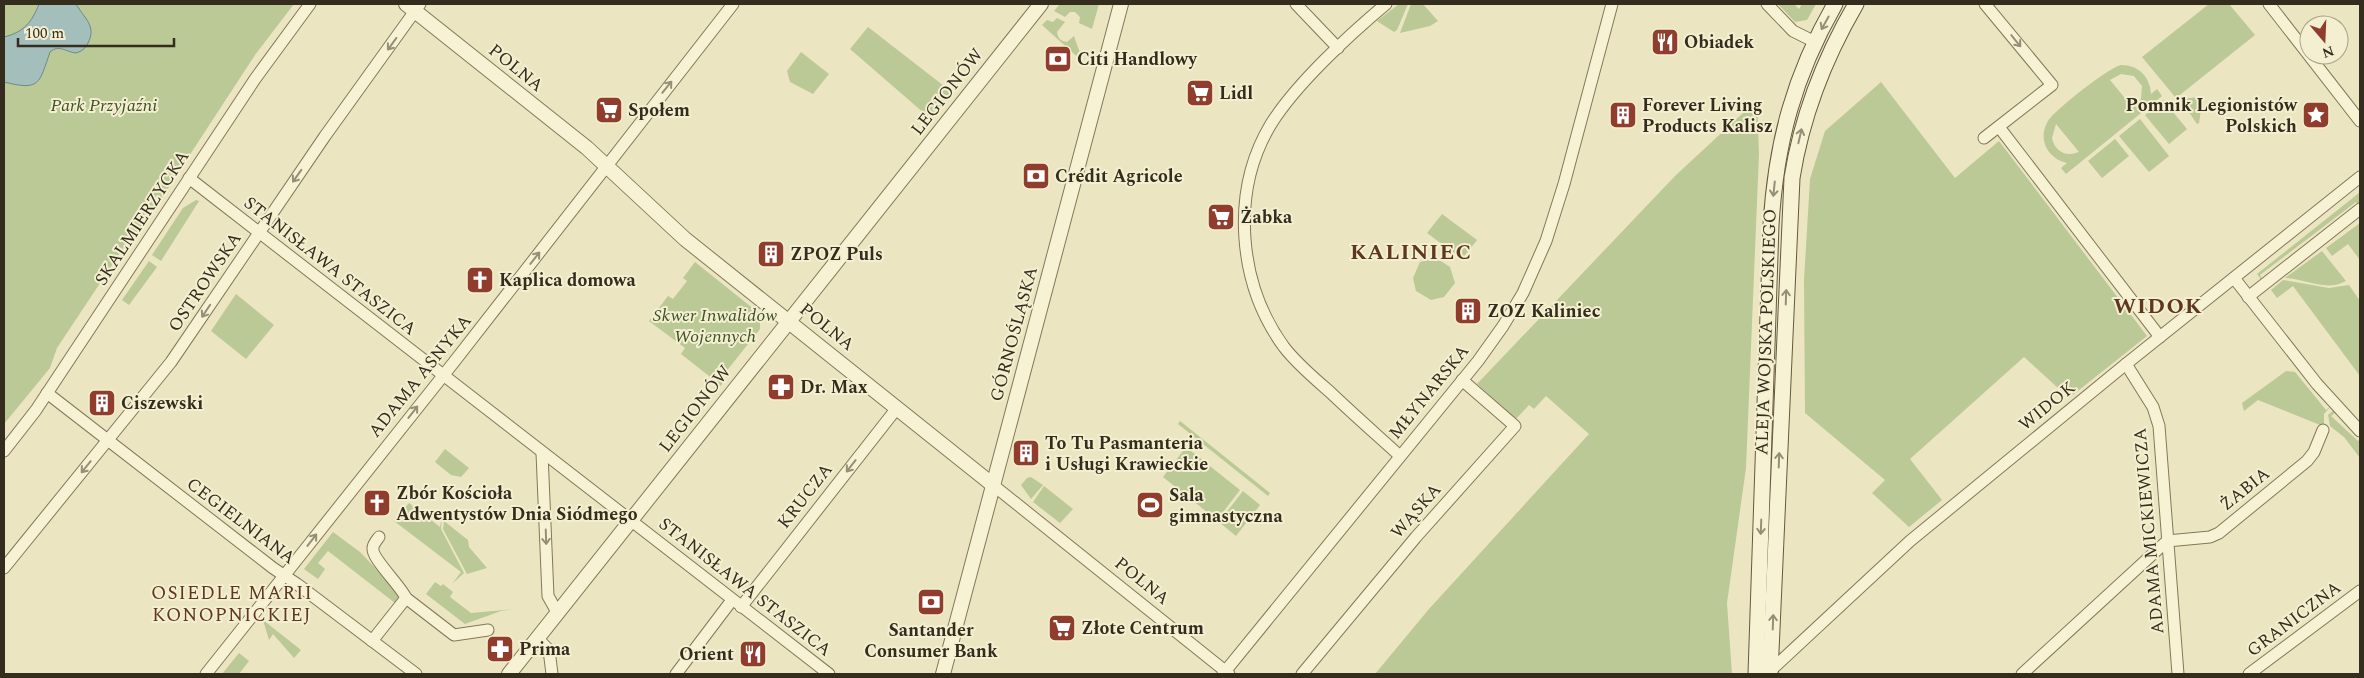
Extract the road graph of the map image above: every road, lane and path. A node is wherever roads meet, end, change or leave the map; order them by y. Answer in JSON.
{"nodes":[{"id":1,"x":310,"y":4,"type":"edge"},
{"id":2,"x":733,"y":4,"type":"edge"},
{"id":3,"x":1041,"y":4,"type":"edge"},
{"id":4,"x":1120,"y":4,"type":"edge"},
{"id":5,"x":1296,"y":4,"type":"edge"},
{"id":6,"x":1386,"y":4,"type":"edge"},
{"id":7,"x":1612,"y":4,"type":"edge"},
{"id":8,"x":1767,"y":4,"type":"edge"},
{"id":9,"x":1835,"y":4,"type":"edge"},
{"id":10,"x":1856,"y":4,"type":"edge"},
{"id":11,"x":1985,"y":4,"type":"edge"},
{"id":12,"x":2269,"y":4,"type":"edge"},
{"id":13,"x":413,"y":6,"type":"edge"},
{"id":14,"x":1814,"y":42,"type":"junction"},
{"id":15,"x":1338,"y":48,"type":"junction"},
{"id":16,"x":2360,"y":121,"type":"edge"},
{"id":17,"x":1999,"y":127,"type":"junction"},
{"id":18,"x":1984,"y":138,"type":"dead end"},
{"id":19,"x":606,"y":165,"type":"junction"},
{"id":20,"x":190,"y":178,"type":"junction"},
{"id":21,"x":2358,"y":183,"type":"edge"},
{"id":22,"x":2360,"y":210,"type":"edge"},
{"id":23,"x":259,"y":232,"type":"junction"},
{"id":24,"x":2234,"y":278,"type":"junction"},
{"id":25,"x":2248,"y":297,"type":"junction"},
{"id":26,"x":789,"y":321,"type":"junction"},
{"id":27,"x":2160,"y":337,"type":"junction"},
{"id":28,"x":2126,"y":364,"type":"junction"},
{"id":29,"x":442,"y":375,"type":"junction"},
{"id":30,"x":1462,"y":380,"type":"junction"},
{"id":31,"x":47,"y":393,"type":"junction"},
{"id":32,"x":897,"y":408,"type":"junction"},
{"id":33,"x":2322,"y":430,"type":"dead end"},
{"id":34,"x":2360,"y":431,"type":"edge"},
{"id":35,"x":107,"y":442,"type":"junction"},
{"id":36,"x":4,"y":451,"type":"edge"},
{"id":37,"x":542,"y":453,"type":"junction"},
{"id":38,"x":1400,"y":456,"type":"junction"},
{"id":39,"x":994,"y":485,"type":"junction"},
{"id":40,"x":630,"y":521,"type":"junction"},
{"id":41,"x":379,"y":537,"type":"dead end"},
{"id":42,"x":2167,"y":540,"type":"junction"},
{"id":43,"x":4,"y":568,"type":"edge"},
{"id":44,"x":284,"y":575,"type":"junction"},
{"id":45,"x":2360,"y":591,"type":"edge"},
{"id":46,"x":406,"y":598,"type":"junction"},
{"id":47,"x":737,"y":603,"type":"junction"},
{"id":48,"x":557,"y":612,"type":"junction"},
{"id":49,"x":488,"y":630,"type":"dead end"},
{"id":50,"x":537,"y":638,"type":"junction"},
{"id":51,"x":372,"y":641,"type":"junction"},
{"id":52,"x":1226,"y":673,"type":"edge"},
{"id":53,"x":1766,"y":673,"type":"edge"},
{"id":54,"x":206,"y":674,"type":"edge"},
{"id":55,"x":416,"y":674,"type":"edge"},
{"id":56,"x":509,"y":674,"type":"edge"},
{"id":57,"x":552,"y":674,"type":"edge"},
{"id":58,"x":676,"y":674,"type":"edge"},
{"id":59,"x":829,"y":674,"type":"edge"},
{"id":60,"x":943,"y":674,"type":"edge"},
{"id":61,"x":1302,"y":674,"type":"edge"},
{"id":62,"x":2022,"y":674,"type":"edge"},
{"id":63,"x":2178,"y":674,"type":"edge"},
{"id":64,"x":2249,"y":674,"type":"edge"}],
"edges":[{"from":1,"to":20,"type":"street","name":"SKALMIERZYCKA"},
{"from":19,"to":2,"type":"street","name":"ADAMA ASNYKA","one_way":true},
{"from":3,"to":26,"type":"street","name":"LEGIONÓW"},
{"from":4,"to":39,"type":"street","name":"GÓRNOŚLĄSKA"},
{"from":5,"to":15,"type":"street"},
{"from":6,"to":15,"type":"street"},
{"from":7,"to":30,"type":"street","name":"MŁYNARSKA"},
{"from":8,"to":14,"type":"street"},
{"from":9,"to":14,"type":"main road","name":"ALEJA WOJSKA POLSKIEGO","one_way":true},
{"from":53,"to":10,"type":"main road","name":"ALEJA WOJSKA POLSKIEGO","one_way":true},
{"from":11,"to":17,"type":"street","one_way":true},
{"from":12,"to":16,"type":"street"},
{"from":13,"to":19,"type":"street","name":"POLNA"},
{"from":13,"to":23,"type":"street","name":"OSTROWSKA","one_way":true},
{"from":14,"to":53,"type":"main road","name":"ALEJA WOJSKA POLSKIEGO","one_way":true},
{"from":15,"to":38,"type":"street"},
{"from":17,"to":18,"type":"street"},
{"from":17,"to":27,"type":"street"},
{"from":19,"to":26,"type":"street","name":"POLNA"},
{"from":29,"to":19,"type":"street","name":"ADAMA ASNYKA","one_way":true},
{"from":20,"to":23,"type":"street","name":"STANISŁAWA STASZICA"},
{"from":20,"to":31,"type":"street","name":"SKALMIERZYCKA"},
{"from":21,"to":24,"type":"street","name":"WIDOK"},
{"from":22,"to":25,"type":"street"},
{"from":23,"to":29,"type":"street","name":"STANISŁAWA STASZICA"},
{"from":23,"to":35,"type":"street","name":"OSTROWSKA","one_way":true},
{"from":24,"to":25,"type":"street"},
{"from":24,"to":27,"type":"street","name":"WIDOK"},
{"from":25,"to":34,"type":"street"},
{"from":26,"to":32,"type":"street","name":"POLNA"},
{"from":26,"to":40,"type":"street","name":"LEGIONÓW"},
{"from":27,"to":28,"type":"street","name":"WIDOK"},
{"from":28,"to":42,"type":"street","name":"ADAMA MICKIEWICZA"},
{"from":28,"to":53,"type":"street","name":"WIDOK"},
{"from":29,"to":37,"type":"street","name":"STANISŁAWA STASZICA"},
{"from":44,"to":29,"type":"street","name":"ADAMA ASNYKA","one_way":true},
{"from":30,"to":38,"type":"street","name":"MŁYNARSKA"},
{"from":30,"to":61,"type":"street","name":"WĄSKA"},
{"from":31,"to":35,"type":"street","name":"CEGIELNIANA"},
{"from":31,"to":36,"type":"street","name":"SKALMIERZYCKA"},
{"from":32,"to":39,"type":"street","name":"POLNA"},
{"from":32,"to":47,"type":"street","name":"KRUCZA","one_way":true},
{"from":33,"to":42,"type":"street","name":"ŻABIA"},
{"from":35,"to":43,"type":"street","name":"OSTROWSKA","one_way":true},
{"from":35,"to":44,"type":"street","name":"CEGIELNIANA"},
{"from":37,"to":40,"type":"street","name":"STANISŁAWA STASZICA"},
{"from":37,"to":48,"type":"street","one_way":true},
{"from":38,"to":52,"type":"street","name":"MŁYNARSKA"},
{"from":39,"to":52,"type":"street","name":"POLNA"},
{"from":39,"to":60,"type":"street","name":"GÓRNOŚLĄSKA"},
{"from":40,"to":47,"type":"street","name":"STANISŁAWA STASZICA"},
{"from":40,"to":48,"type":"street","name":"LEGIONÓW"},
{"from":41,"to":46,"type":"street"},
{"from":42,"to":62,"type":"street"},
{"from":42,"to":63,"type":"street","name":"ADAMA MICKIEWICZA"},
{"from":44,"to":51,"type":"street","name":"CEGIELNIANA"},
{"from":44,"to":54,"type":"street","name":"ADAMA ASNYKA"},
{"from":45,"to":64,"type":"street","name":"GRANICZNA"},
{"from":46,"to":49,"type":"street"},
{"from":46,"to":51,"type":"street"},
{"from":47,"to":58,"type":"street","name":"KRUCZA"},
{"from":47,"to":59,"type":"street","name":"STANISŁAWA STASZICA"},
{"from":48,"to":50,"type":"street","name":"LEGIONÓW"},
{"from":50,"to":56,"type":"street","name":"LEGIONÓW"},
{"from":50,"to":57,"type":"street"},
{"from":51,"to":55,"type":"street","name":"CEGIELNIANA"}]}
